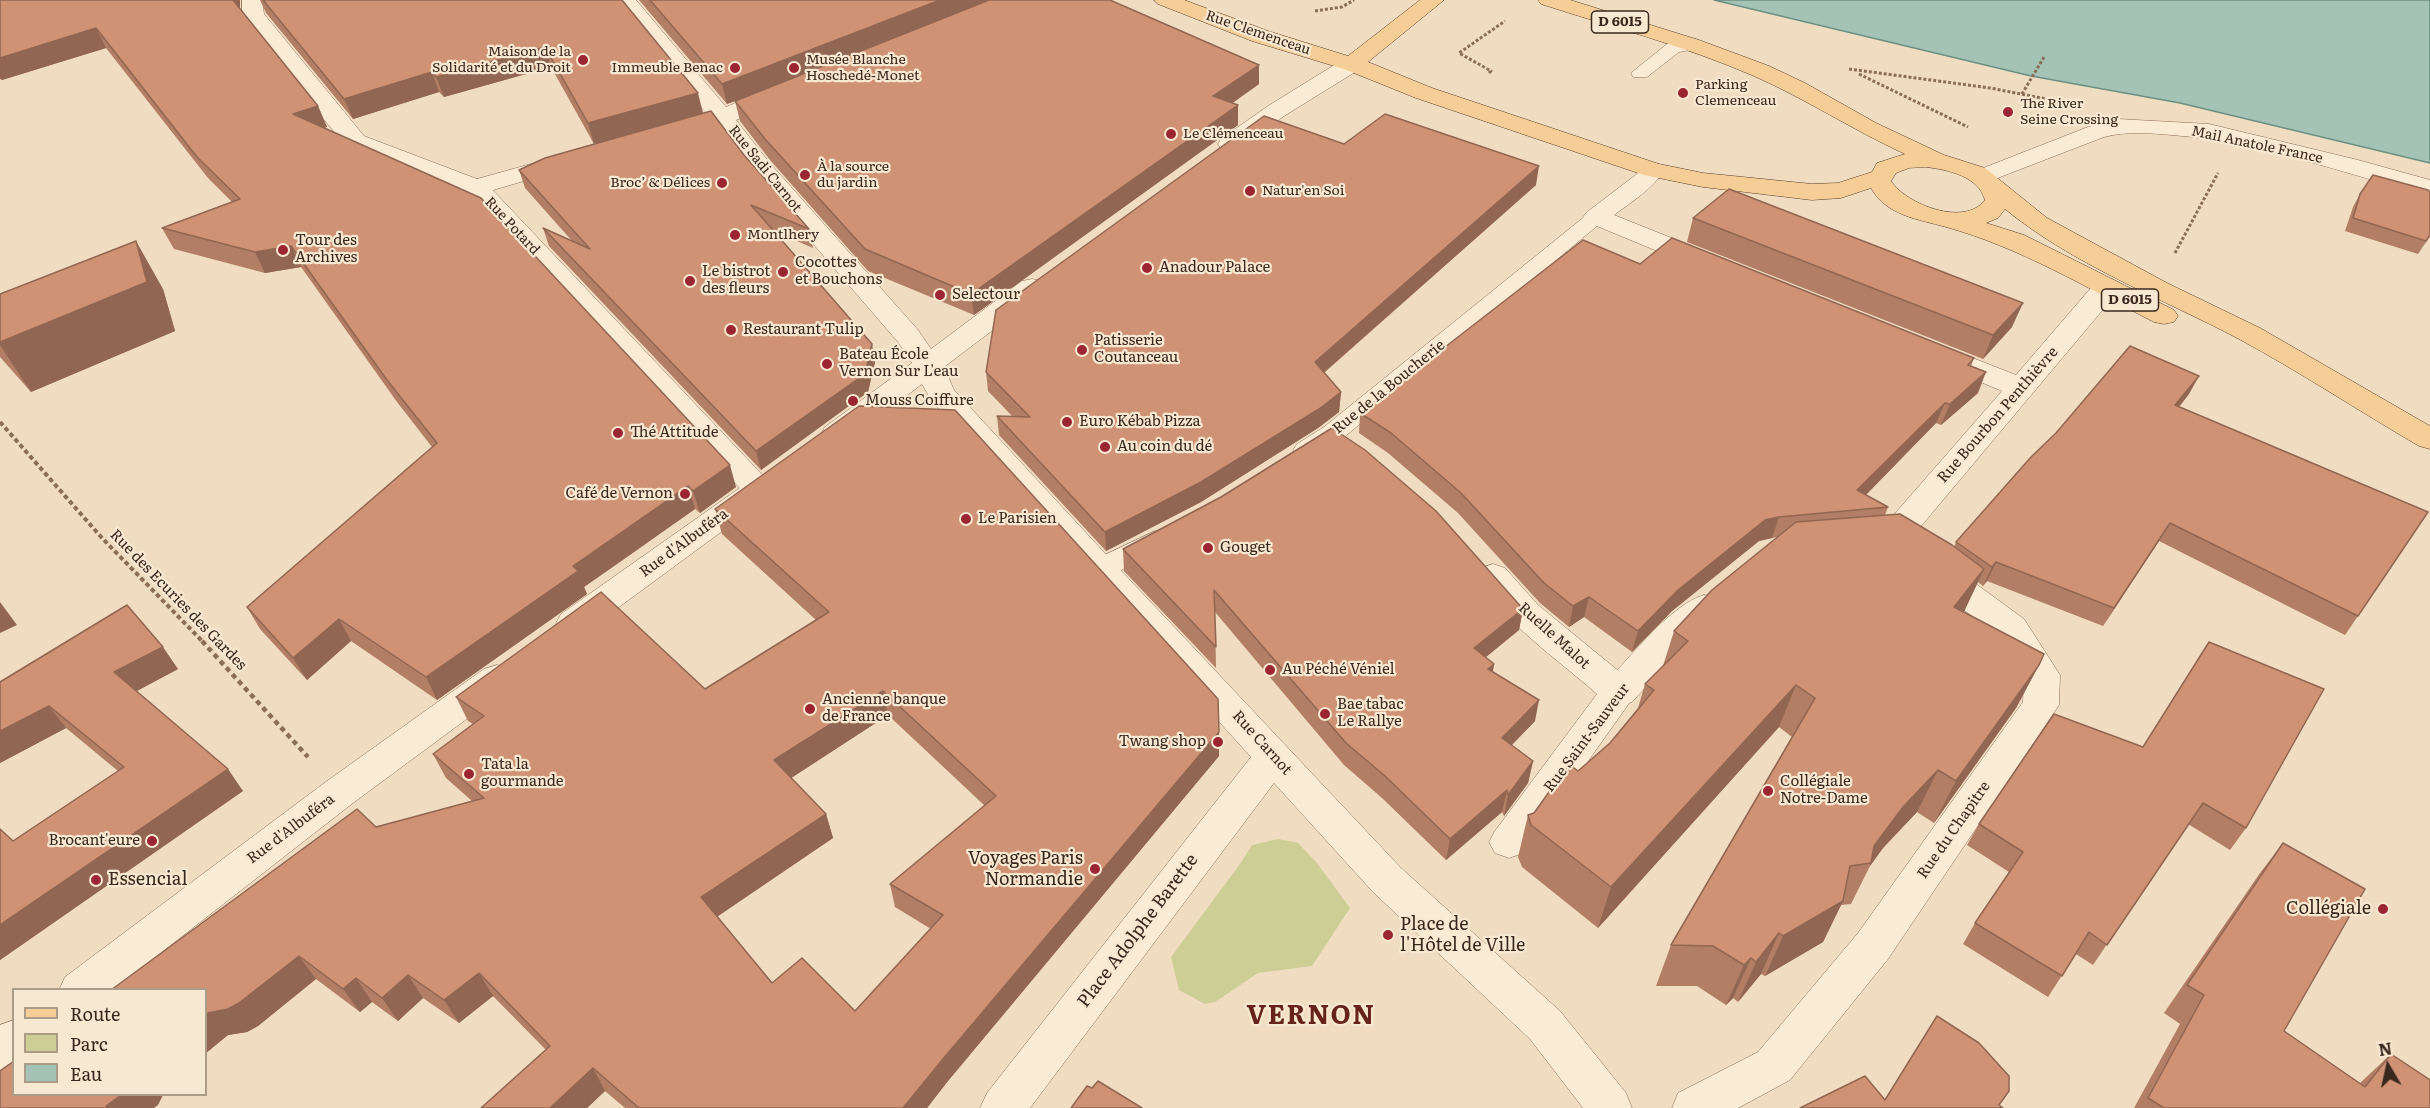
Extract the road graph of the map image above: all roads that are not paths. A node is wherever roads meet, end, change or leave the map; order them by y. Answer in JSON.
{"nodes":[{"id":1,"x":252,"y":0,"type":"edge"},
{"id":2,"x":626,"y":0,"type":"edge"},
{"id":3,"x":1165,"y":0,"type":"edge"},
{"id":4,"x":1433,"y":0,"type":"edge"},
{"id":5,"x":1548,"y":0,"type":"edge"},
{"id":6,"x":1691,"y":45,"type":"junction"},
{"id":7,"x":1352,"y":64,"type":"junction"},
{"id":8,"x":1640,"y":73,"type":"dead end"},
{"id":9,"x":798,"y":87,"type":"edge"},
{"id":10,"x":722,"y":117,"type":"junction"},
{"id":11,"x":1868,"y":128,"type":"junction"},
{"id":12,"x":649,"y":138,"type":"edge"},
{"id":13,"x":580,"y":158,"type":"edge"},
{"id":14,"x":1209,"y":159,"type":"edge"},
{"id":15,"x":1941,"y":161,"type":"junction"},
{"id":16,"x":1653,"y":170,"type":"junction"},
{"id":17,"x":1883,"y":173,"type":"junction"},
{"id":18,"x":1988,"y":182,"type":"junction"},
{"id":19,"x":476,"y":187,"type":"junction"},
{"id":20,"x":2430,"y":188,"type":"edge"},
{"id":21,"x":1820,"y":192,"type":"junction"},
{"id":22,"x":1913,"y":211,"type":"junction"},
{"id":23,"x":1596,"y":217,"type":"junction"},
{"id":24,"x":1941,"y":218,"type":"junction"},
{"id":25,"x":1727,"y":269,"type":"edge"},
{"id":26,"x":1047,"y":276,"type":"edge"},
{"id":27,"x":2106,"y":288,"type":"junction"},
{"id":28,"x":1923,"y":348,"type":"edge"},
{"id":29,"x":928,"y":365,"type":"junction"},
{"id":30,"x":2321,"y":377,"type":"junction"},
{"id":31,"x":2021,"y":388,"type":"junction"},
{"id":32,"x":2430,"y":439,"type":"edge"},
{"id":33,"x":1282,"y":465,"type":"edge"},
{"id":34,"x":758,"y":489,"type":"junction"},
{"id":35,"x":1173,"y":530,"type":"edge"},
{"id":36,"x":1872,"y":543,"type":"joint"},
{"id":37,"x":1475,"y":556,"type":"edge"},
{"id":38,"x":1100,"y":569,"type":"junction"},
{"id":39,"x":1728,"y":587,"type":"edge"},
{"id":40,"x":549,"y":641,"type":"edge"},
{"id":41,"x":520,"y":661,"type":"edge"},
{"id":42,"x":1619,"y":692,"type":"junction"},
{"id":43,"x":1274,"y":755,"type":"junction"},
{"id":44,"x":1509,"y":843,"type":"dead end"},
{"id":45,"x":83,"y":988,"type":"edge"},
{"id":46,"x":12,"y":1042,"type":"edge"},
{"id":47,"x":0,"y":1051,"type":"edge"},
{"id":48,"x":1003,"y":1108,"type":"edge"},
{"id":49,"x":1611,"y":1108,"type":"edge"},
{"id":50,"x":1694,"y":1108,"type":"edge"}],
"edges":[{"from":1,"to":19,"type":"street","name":"Rue Potard"},
{"from":2,"to":10,"type":"street","name":"Rue Sadi Carnot"},
{"from":3,"to":7,"type":"main road","name":"Rue Clemenceau"},
{"from":4,"to":7,"type":"main road"},
{"from":5,"to":6,"type":"main road","number":"D 6015"},
{"from":6,"to":8,"type":"lane"},
{"from":6,"to":11,"type":"main road","number":"D 6015"},
{"from":7,"to":14,"type":"street"},
{"from":7,"to":16,"type":"main road","name":"Rue Clemenceau"},
{"from":9,"to":10,"type":"street"},
{"from":10,"to":12,"type":"street"},
{"from":10,"to":29,"type":"street","name":"Rue Sadi Carnot"},
{"from":11,"to":15,"type":"main road","number":"D 6015"},
{"from":11,"to":17,"type":"main road"},
{"from":13,"to":19,"type":"street"},
{"from":15,"to":17,"type":"main road"},
{"from":15,"to":18,"type":"main road"},
{"from":16,"to":21,"type":"main road","name":"Rue Clemenceau"},
{"from":16,"to":23,"type":"street","name":"Rue de la Boucherie"},
{"from":17,"to":21,"type":"main road"},
{"from":17,"to":22,"type":"main road"},
{"from":18,"to":20,"type":"street","name":"Mail Anatole France"},
{"from":18,"to":24,"type":"main road"},
{"from":18,"to":30,"type":"main road","number":"D 6015"},
{"from":19,"to":34,"type":"street","name":"Rue Potard"},
{"from":21,"to":22,"type":"main road"},
{"from":22,"to":24,"type":"main road"},
{"from":23,"to":25,"type":"street"},
{"from":23,"to":33,"type":"lane","name":"Rue de la Boucherie"},
{"from":24,"to":27,"type":"main road","number":"D 6015"},
{"from":26,"to":29,"type":"street","name":"Rue d'Albuféra"},
{"from":27,"to":30,"type":"main road","number":"D 6015"},
{"from":27,"to":31,"type":"street","name":"Rue Bourbon Penthièvre"},
{"from":28,"to":31,"type":"street"},
{"from":29,"to":34,"type":"street","name":"Rue d'Albuféra"},
{"from":29,"to":38,"type":"street","name":"Rue Carnot"},
{"from":30,"to":32,"type":"main road","number":"D 6015"},
{"from":31,"to":36,"type":"street","name":"Rue Bourbon Penthièvre"},
{"from":34,"to":40,"type":"street","name":"Rue d'Albuféra"},
{"from":35,"to":38,"type":"lane"},
{"from":36,"to":50,"type":"street","name":"Rue du Chapitre"},
{"from":37,"to":42,"type":"street","name":"Ruelle Malot"},
{"from":38,"to":43,"type":"street","name":"Rue Carnot"},
{"from":39,"to":42,"type":"street","name":"Rue Saint-Sauveur"},
{"from":41,"to":45,"type":"street","name":"Rue d'Albuféra"},
{"from":42,"to":44,"type":"street","name":"Rue Saint-Sauveur"},
{"from":43,"to":48,"type":"street","name":"Place Adolphe Barette"},
{"from":43,"to":49,"type":"street","name":"Rue Carnot"},
{"from":46,"to":47,"type":"street"}]}
